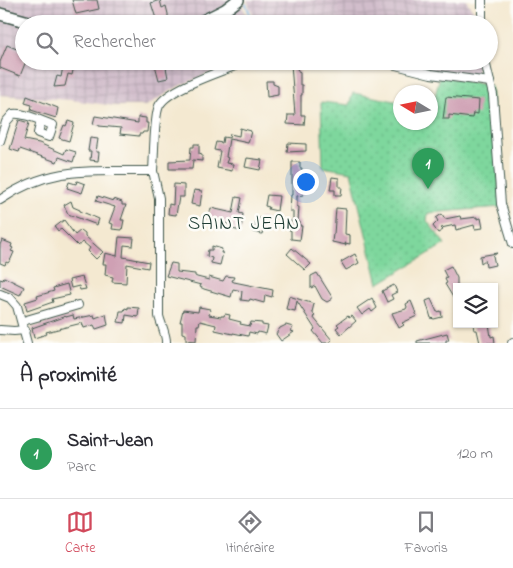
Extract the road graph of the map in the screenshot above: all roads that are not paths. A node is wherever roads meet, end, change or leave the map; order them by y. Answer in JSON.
{"nodes":[{"id":1,"x":238,"y":0,"type":"edge"},
{"id":2,"x":482,"y":0,"type":"edge"},
{"id":3,"x":0,"y":14,"type":"edge"},
{"id":4,"x":215,"y":15,"type":"edge"},
{"id":5,"x":482,"y":15,"type":"edge"},
{"id":6,"x":15,"y":18,"type":"edge"},
{"id":7,"x":226,"y":70,"type":"edge"},
{"id":8,"x":415,"y":70,"type":"edge"},
{"id":9,"x":487,"y":70,"type":"edge"},
{"id":10,"x":490,"y":82,"type":"junction"},
{"id":11,"x":3,"y":121,"type":"edge"},
{"id":12,"x":41,"y":121,"type":"dead end"},
{"id":13,"x":0,"y":141,"type":"edge"},
{"id":14,"x":153,"y":171,"type":"junction"},
{"id":15,"x":0,"y":200,"type":"edge"},
{"id":16,"x":513,"y":244,"type":"edge"},
{"id":17,"x":0,"y":294,"type":"edge"},
{"id":18,"x":78,"y":305,"type":"dead end"},
{"id":19,"x":24,"y":326,"type":"junction"},
{"id":20,"x":0,"y":330,"type":"edge"},
{"id":21,"x":168,"y":342,"type":"edge"},
{"id":22,"x":27,"y":343,"type":"edge"}],
"edges":[{"from":1,"to":4,"type":"street"},
{"from":2,"to":5,"type":"street"},
{"from":3,"to":6,"type":"street"},
{"from":7,"to":14,"type":"street"},
{"from":8,"to":10,"type":"street"},
{"from":9,"to":10,"type":"street"},
{"from":10,"to":16,"type":"street"},
{"from":11,"to":12,"type":"street"},
{"from":11,"to":13,"type":"street"},
{"from":14,"to":15,"type":"street"},
{"from":14,"to":21,"type":"street"},
{"from":17,"to":19,"type":"street"},
{"from":18,"to":19,"type":"street"},
{"from":19,"to":20,"type":"street"},
{"from":19,"to":22,"type":"street"}]}
